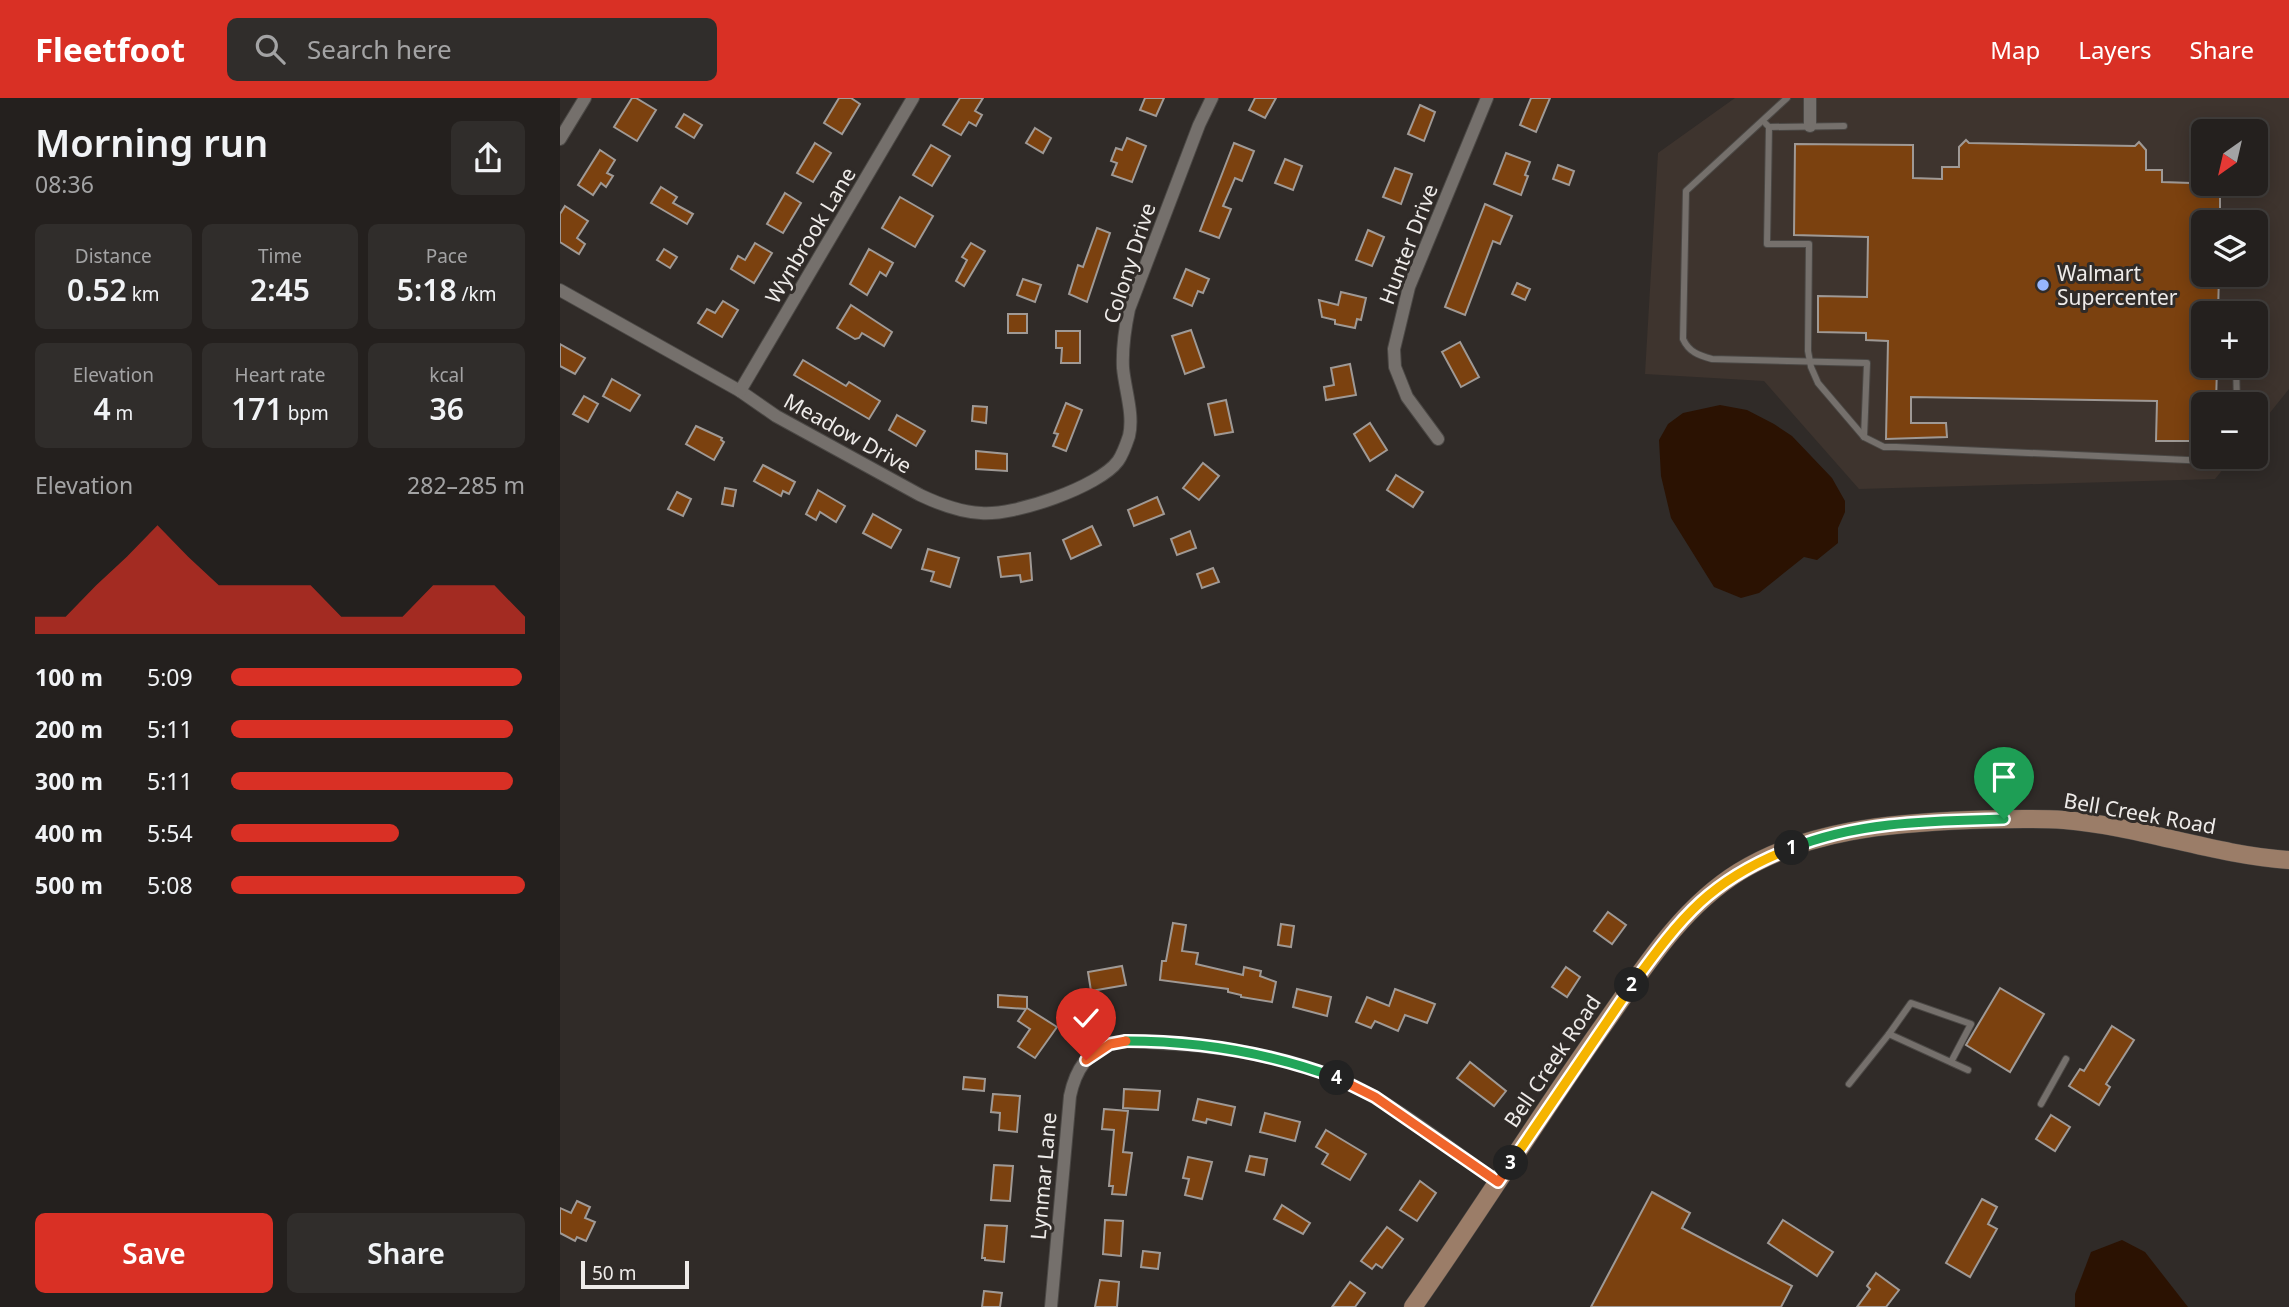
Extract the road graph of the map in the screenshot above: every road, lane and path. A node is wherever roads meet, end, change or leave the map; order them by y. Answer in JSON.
{"nodes":[{"id":1,"x":585,"y":98,"type":"edge"},
{"id":2,"x":913,"y":98,"type":"edge"},
{"id":3,"x":1212,"y":98,"type":"edge"},
{"id":4,"x":1487,"y":98,"type":"edge"},
{"id":5,"x":1787,"y":98,"type":"edge"},
{"id":6,"x":1810,"y":98,"type":"edge"},
{"id":7,"x":1763,"y":121,"type":"junction"},
{"id":8,"x":1810,"y":126,"type":"junction"},
{"id":9,"x":1844,"y":126,"type":"dead end"},
{"id":10,"x":1769,"y":127,"type":"junction"},
{"id":11,"x":560,"y":139,"type":"edge"},
{"id":12,"x":560,"y":290,"type":"edge"},
{"id":13,"x":1810,"y":363,"type":"junction"},
{"id":14,"x":740,"y":391,"type":"junction"},
{"id":15,"x":1864,"y":437,"type":"junction"},
{"id":16,"x":1438,"y":439,"type":"dead end"},
{"id":17,"x":1125,"y":448,"type":"joint"},
{"id":18,"x":2191,"y":460,"type":"edge"},
{"id":19,"x":2289,"y":860,"type":"edge"},
{"id":20,"x":1889,"y":1034,"type":"junction"},
{"id":21,"x":2066,"y":1059,"type":"dead end"},
{"id":22,"x":1951,"y":1062,"type":"junction"},
{"id":23,"x":1968,"y":1070,"type":"dead end"},
{"id":24,"x":1849,"y":1084,"type":"dead end"},
{"id":25,"x":2041,"y":1104,"type":"dead end"},
{"id":26,"x":1498,"y":1182,"type":"junction"},
{"id":27,"x":1051,"y":1307,"type":"edge"},
{"id":28,"x":1413,"y":1307,"type":"edge"}],
"edges":[{"from":1,"to":11,"type":"street"},
{"from":2,"to":14,"type":"street","name":"Wynbrook Lane"},
{"from":3,"to":17,"type":"street","name":"Colony Drive"},
{"from":4,"to":16,"type":"street","name":"Hunter Drive"},
{"from":5,"to":7,"type":"lane"},
{"from":6,"to":8,"type":"street"},
{"from":7,"to":10,"type":"lane"},
{"from":7,"to":13,"type":"lane"},
{"from":8,"to":9,"type":"lane"},
{"from":8,"to":10,"type":"lane"},
{"from":10,"to":13,"type":"lane"},
{"from":12,"to":14,"type":"street","name":"Meadow Drive"},
{"from":13,"to":15,"type":"lane"},
{"from":13,"to":15,"type":"lane"},
{"from":14,"to":17,"type":"street","name":"Meadow Drive"},
{"from":15,"to":18,"type":"lane"},
{"from":19,"to":26,"type":"street","name":"Bell Creek Road"},
{"from":20,"to":22,"type":"lane"},
{"from":20,"to":22,"type":"lane"},
{"from":20,"to":24,"type":"lane"},
{"from":21,"to":25,"type":"lane"},
{"from":22,"to":23,"type":"lane"},
{"from":26,"to":27,"type":"street","name":"Lynmar Lane"},
{"from":26,"to":28,"type":"street","name":"Bell Creek Road"}]}
